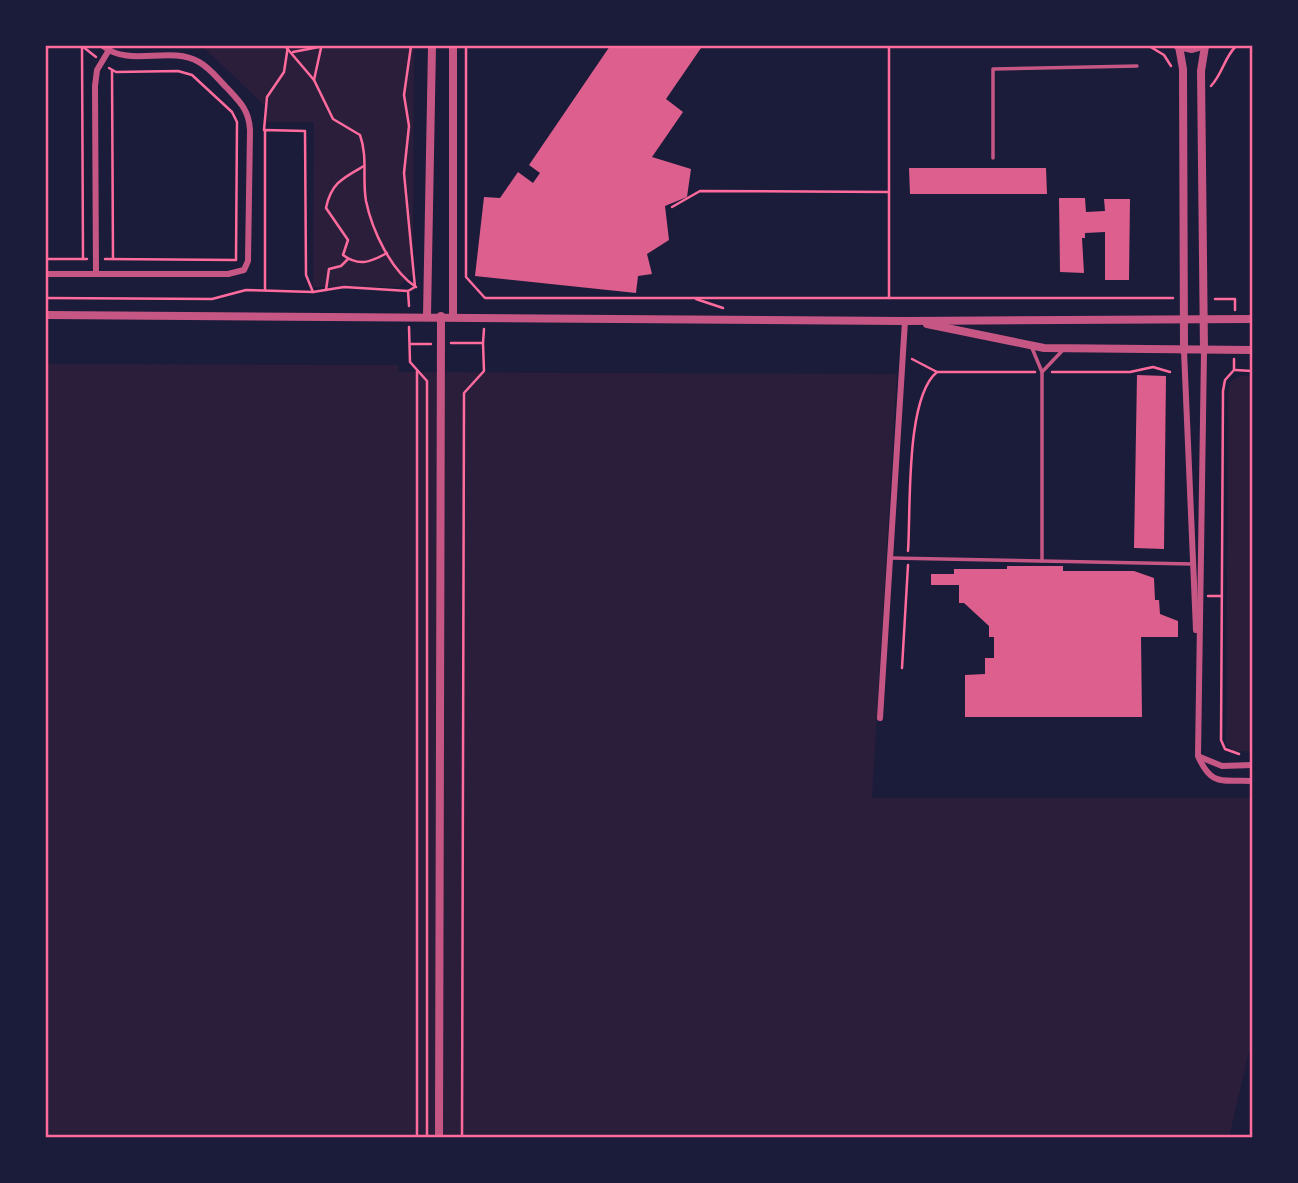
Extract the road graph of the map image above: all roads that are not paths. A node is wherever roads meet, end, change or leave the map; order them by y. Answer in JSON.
{"nodes":[{"id":1,"x":432,"y":46,"type":"edge"},
{"id":2,"x":453,"y":46,"type":"edge"},
{"id":3,"x":1178,"y":46,"type":"edge"},
{"id":4,"x":1204,"y":46,"type":"edge"},
{"id":5,"x":106,"y":48,"type":"edge"},
{"id":6,"x":1138,"y":66,"type":"dead end"},
{"id":7,"x":993,"y":158,"type":"dead end"},
{"id":8,"x":46,"y":274,"type":"edge"},
{"id":9,"x":96,"y":274,"type":"junction"},
{"id":10,"x":46,"y":315,"type":"edge"},
{"id":11,"x":427,"y":316,"type":"junction"},
{"id":12,"x":441,"y":316,"type":"junction"},
{"id":13,"x":453,"y":316,"type":"junction"},
{"id":14,"x":1184,"y":318,"type":"junction"},
{"id":15,"x":1204,"y":319,"type":"junction"},
{"id":16,"x":1252,"y":319,"type":"edge"},
{"id":17,"x":910,"y":321,"type":"junction"},
{"id":18,"x":1031,"y":346,"type":"junction"},
{"id":19,"x":1063,"y":349,"type":"junction"},
{"id":20,"x":1252,"y":350,"type":"edge"},
{"id":21,"x":1184,"y":351,"type":"junction"},
{"id":22,"x":1204,"y":351,"type":"junction"},
{"id":23,"x":1042,"y":372,"type":"junction"},
{"id":24,"x":890,"y":558,"type":"junction"},
{"id":25,"x":1042,"y":561,"type":"junction"},
{"id":26,"x":1197,"y":564,"type":"junction"},
{"id":27,"x":880,"y":718,"type":"dead end"},
{"id":28,"x":1198,"y":756,"type":"junction"},
{"id":29,"x":1252,"y":765,"type":"edge"},
{"id":30,"x":1252,"y":781,"type":"edge"},
{"id":31,"x":439,"y":1138,"type":"edge"}],
"edges":[{"from":1,"to":11,"type":"street"},
{"from":2,"to":13,"type":"street"},
{"from":3,"to":4,"type":"street"},
{"from":3,"to":14,"type":"street"},
{"from":4,"to":15,"type":"street"},
{"from":5,"to":9,"type":"street"},
{"from":5,"to":9,"type":"street"},
{"from":6,"to":7,"type":"lane"},
{"from":8,"to":9,"type":"street"},
{"from":10,"to":11,"type":"street"},
{"from":11,"to":12,"type":"street"},
{"from":12,"to":13,"type":"street"},
{"from":12,"to":31,"type":"street"},
{"from":13,"to":17,"type":"street"},
{"from":14,"to":15,"type":"street"},
{"from":14,"to":17,"type":"street"},
{"from":14,"to":21,"type":"street"},
{"from":15,"to":16,"type":"street"},
{"from":15,"to":22,"type":"street"},
{"from":17,"to":18,"type":"street"},
{"from":17,"to":24,"type":"street"},
{"from":18,"to":19,"type":"street"},
{"from":18,"to":23,"type":"lane"},
{"from":19,"to":21,"type":"street"},
{"from":19,"to":23,"type":"lane"},
{"from":20,"to":22,"type":"street"},
{"from":21,"to":22,"type":"street"},
{"from":21,"to":26,"type":"street"},
{"from":22,"to":26,"type":"street"},
{"from":23,"to":25,"type":"lane"},
{"from":24,"to":25,"type":"lane"},
{"from":24,"to":27,"type":"street"},
{"from":25,"to":26,"type":"lane"},
{"from":26,"to":28,"type":"street"},
{"from":28,"to":29,"type":"street"},
{"from":28,"to":30,"type":"street"}]}
